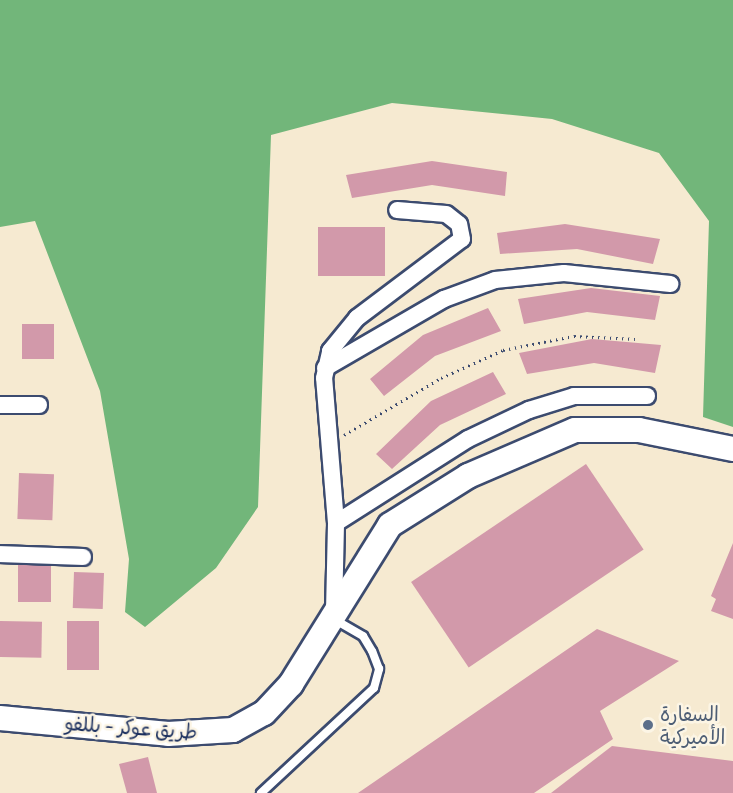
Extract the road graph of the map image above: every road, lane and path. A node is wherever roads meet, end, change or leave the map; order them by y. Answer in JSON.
{"nodes":[{"id":1,"x":397,"y":210,"type":"dead end"},
{"id":2,"x":670,"y":284,"type":"dead end"},
{"id":3,"x":635,"y":339,"type":"dead end"},
{"id":4,"x":325,"y":368,"type":"junction"},
{"id":5,"x":648,"y":396,"type":"dead end"},
{"id":6,"x":0,"y":405,"type":"edge"},
{"id":7,"x":39,"y":405,"type":"dead end"},
{"id":8,"x":330,"y":443,"type":"junction"},
{"id":9,"x":733,"y":450,"type":"edge"},
{"id":10,"x":336,"y":523,"type":"junction"},
{"id":11,"x":0,"y":554,"type":"edge"},
{"id":12,"x":83,"y":557,"type":"dead end"},
{"id":13,"x":334,"y":619,"type":"junction"},
{"id":14,"x":0,"y":718,"type":"edge"},
{"id":15,"x":261,"y":793,"type":"edge"}],
"edges":[{"from":1,"to":4,"type":"street"},
{"from":2,"to":4,"type":"street"},
{"from":3,"to":8,"type":"path"},
{"from":4,"to":8,"type":"street"},
{"from":5,"to":10,"type":"street"},
{"from":6,"to":7,"type":"street"},
{"from":8,"to":10,"type":"street"},
{"from":9,"to":13,"type":"street","name":"طريق عوكر - بللفو"},
{"from":10,"to":13,"type":"street"},
{"from":11,"to":12,"type":"street"},
{"from":13,"to":14,"type":"street","name":"طريق عوكر - بللفو"},
{"from":13,"to":15,"type":"lane"}]}
